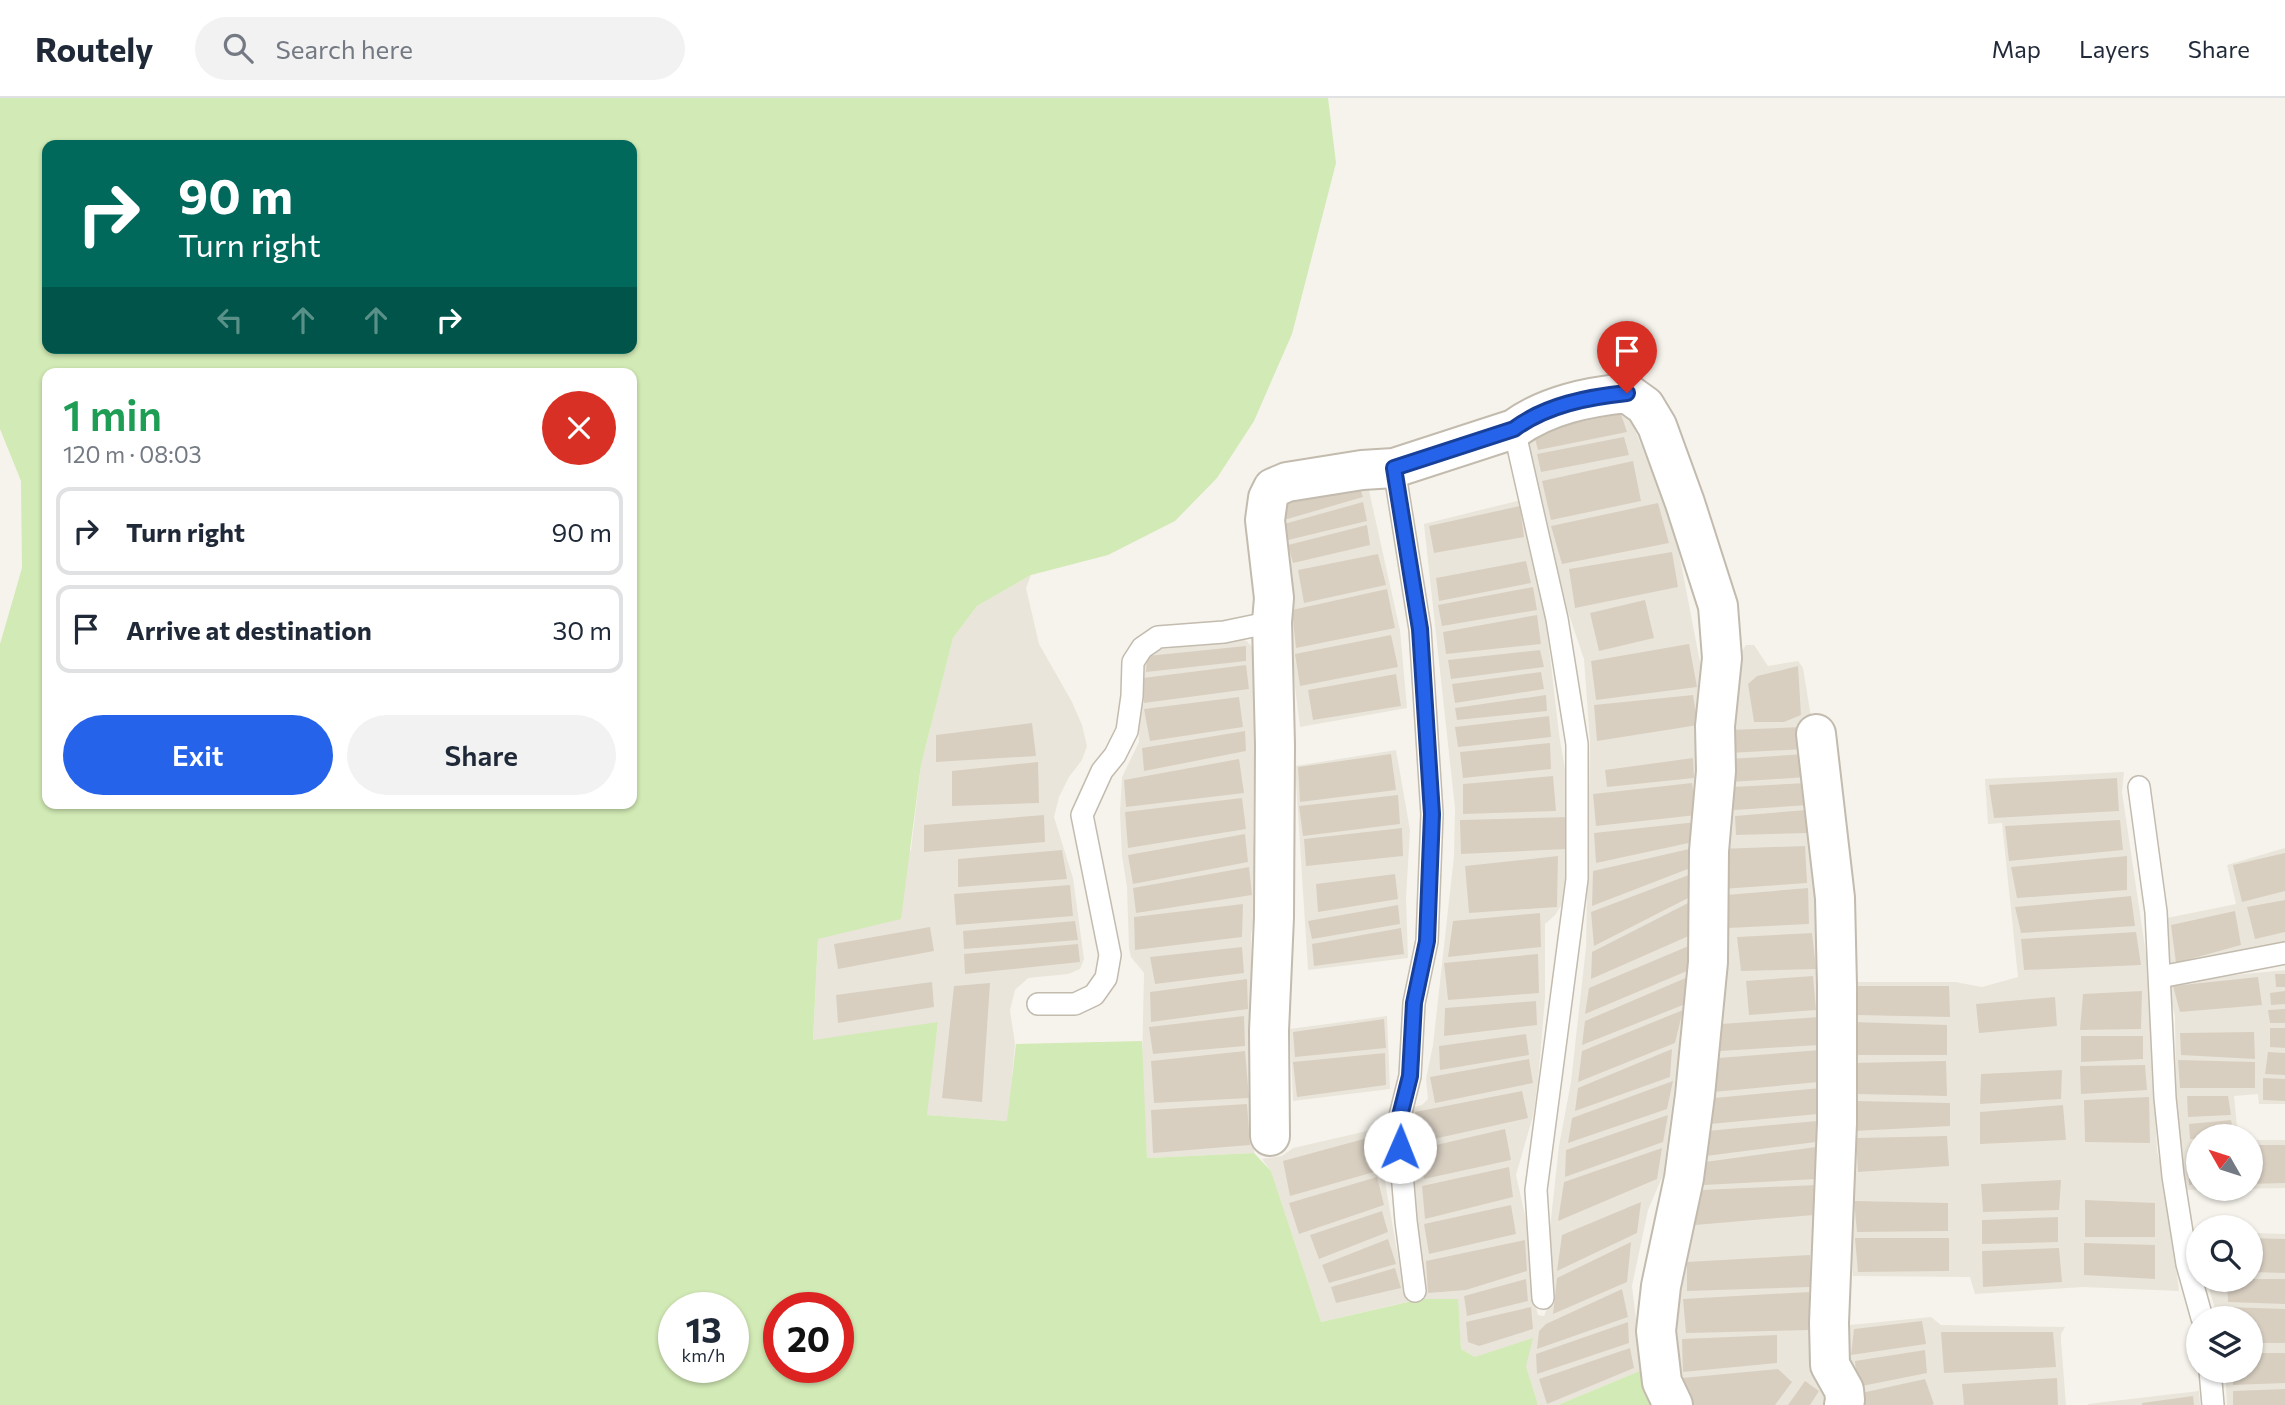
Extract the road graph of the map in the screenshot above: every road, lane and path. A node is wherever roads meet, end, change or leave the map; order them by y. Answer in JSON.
{"nodes":[{"id":1,"x":1514,"y":429,"type":"junction"},
{"id":2,"x":1394,"y":468,"type":"junction"},
{"id":3,"x":1272,"y":622,"type":"junction"},
{"id":4,"x":1816,"y":734,"type":"dead end"},
{"id":5,"x":2139,"y":787,"type":"dead end"},
{"id":6,"x":2285,"y":953,"type":"edge"},
{"id":7,"x":2160,"y":977,"type":"junction"},
{"id":8,"x":1038,"y":1004,"type":"dead end"},
{"id":9,"x":1270,"y":1136,"type":"dead end"},
{"id":10,"x":1415,"y":1291,"type":"dead end"},
{"id":11,"x":1544,"y":1298,"type":"dead end"},
{"id":12,"x":2199,"y":1306,"type":"edge"},
{"id":13,"x":2211,"y":1383,"type":"edge"},
{"id":14,"x":1673,"y":1405,"type":"edge"},
{"id":15,"x":1844,"y":1405,"type":"edge"},
{"id":16,"x":2213,"y":1405,"type":"edge"}],
"edges":[{"from":1,"to":2,"type":"street"},
{"from":1,"to":11,"type":"lane"},
{"from":1,"to":14,"type":"street"},
{"from":2,"to":3,"type":"street"},
{"from":2,"to":10,"type":"lane"},
{"from":3,"to":8,"type":"lane"},
{"from":3,"to":9,"type":"street"},
{"from":4,"to":15,"type":"street"},
{"from":5,"to":7,"type":"lane"},
{"from":6,"to":7,"type":"lane"},
{"from":7,"to":12,"type":"lane"},
{"from":13,"to":16,"type":"lane"}]}
